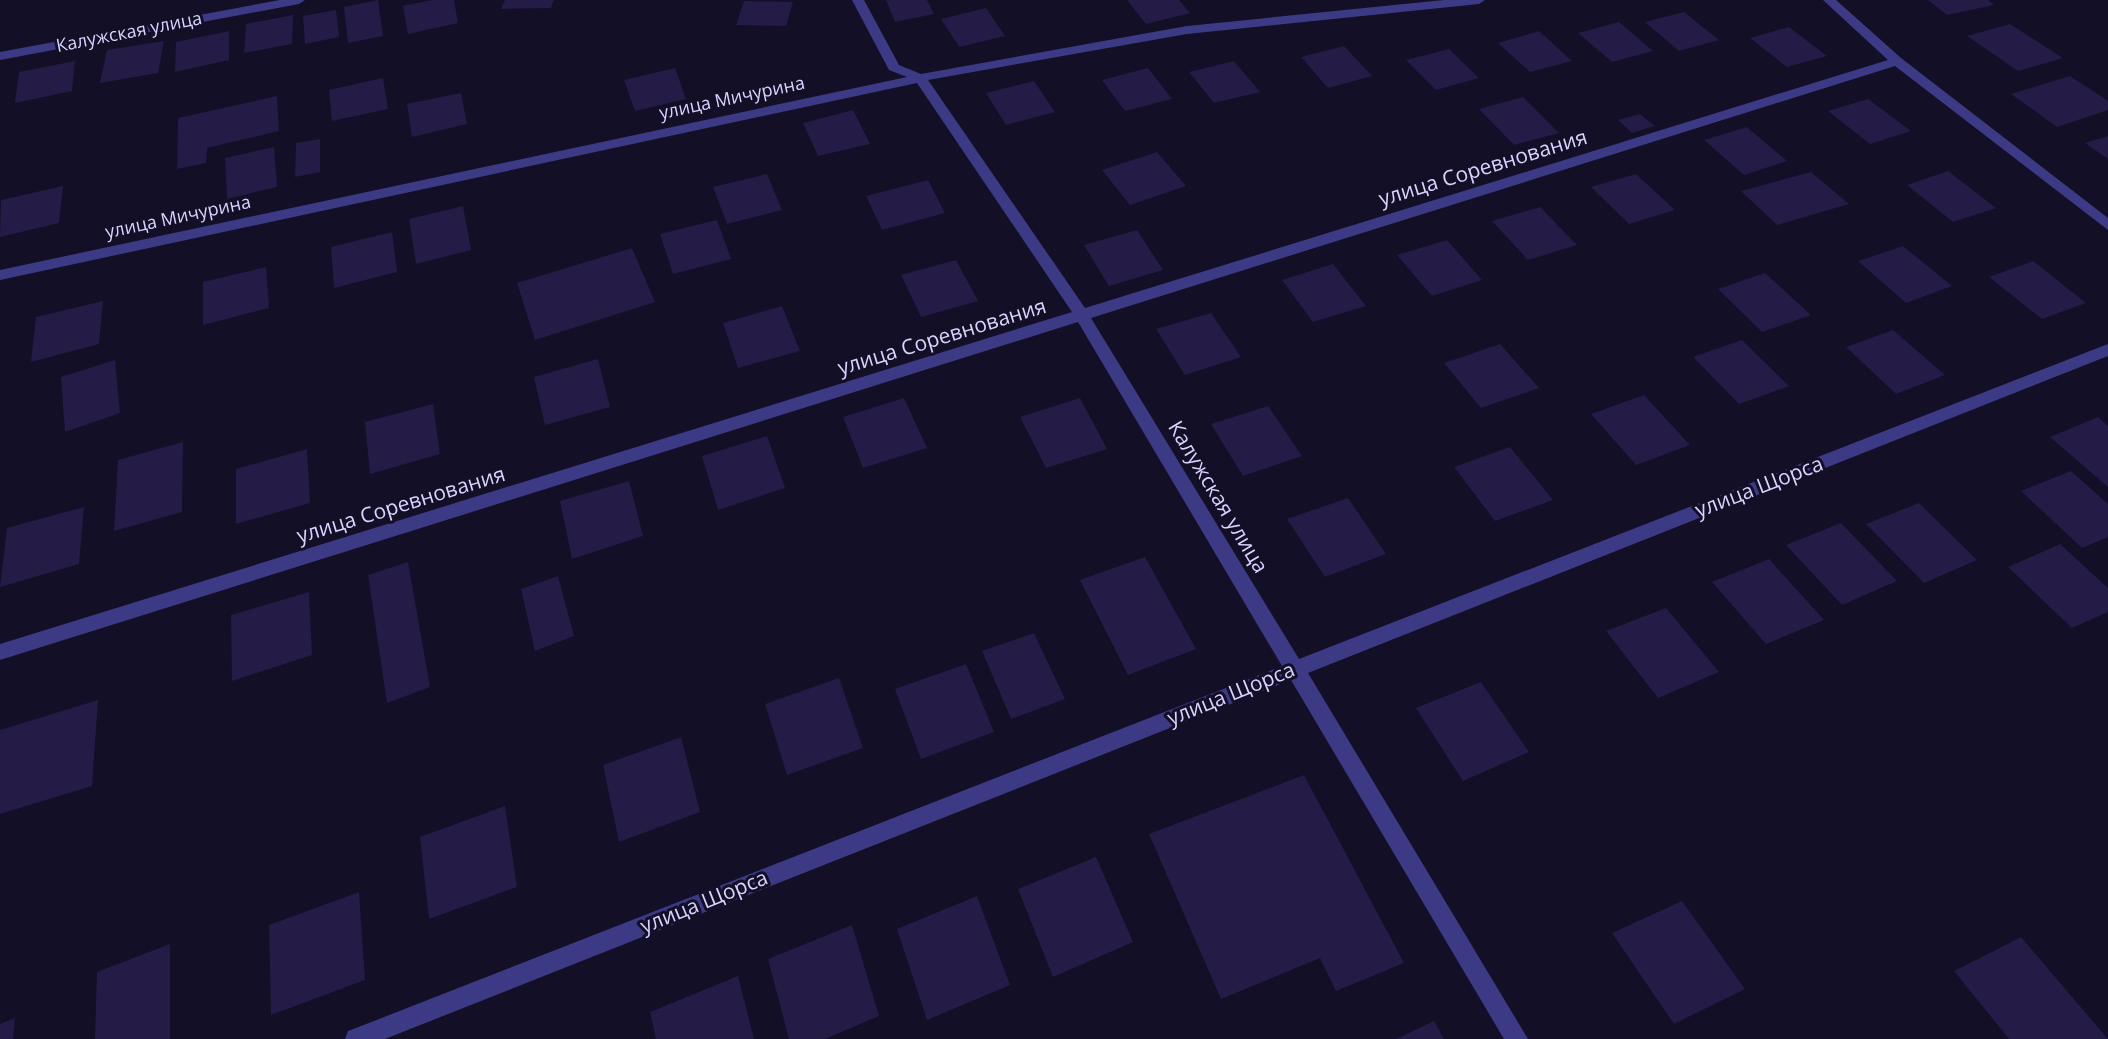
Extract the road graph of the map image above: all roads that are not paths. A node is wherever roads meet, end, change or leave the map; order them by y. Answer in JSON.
{"nodes":[{"id":1,"x":299,"y":0,"type":"edge"},
{"id":2,"x":858,"y":0,"type":"edge"},
{"id":3,"x":1479,"y":0,"type":"edge"},
{"id":4,"x":1829,"y":0,"type":"edge"},
{"id":5,"x":0,"y":56,"type":"edge"},
{"id":6,"x":1897,"y":61,"type":"junction"},
{"id":7,"x":920,"y":78,"type":"junction"},
{"id":8,"x":2108,"y":225,"type":"edge"},
{"id":9,"x":0,"y":275,"type":"edge"},
{"id":10,"x":1083,"y":317,"type":"junction"},
{"id":11,"x":2108,"y":350,"type":"edge"},
{"id":12,"x":0,"y":652,"type":"edge"},
{"id":13,"x":1295,"y":669,"type":"junction"},
{"id":14,"x":356,"y":1039,"type":"edge"},
{"id":15,"x":1517,"y":1039,"type":"edge"}],
"edges":[{"from":1,"to":5,"type":"street","name":"Калужская улица"},
{"from":2,"to":7,"type":"street","name":"Калужская улица"},
{"from":3,"to":7,"type":"street","name":"улица Мичурина"},
{"from":4,"to":6,"type":"street"},
{"from":6,"to":8,"type":"street"},
{"from":6,"to":10,"type":"street","name":"улица Соревнования"},
{"from":7,"to":9,"type":"street","name":"улица Мичурина"},
{"from":7,"to":10,"type":"street","name":"Калужская улица"},
{"from":10,"to":12,"type":"street","name":"улица Соревнования"},
{"from":10,"to":13,"type":"street","name":"Калужская улица"},
{"from":11,"to":13,"type":"street","name":"улица Щорса"},
{"from":13,"to":14,"type":"street","name":"улица Щорса"},
{"from":13,"to":15,"type":"street","name":"Калужская улица"}]}
